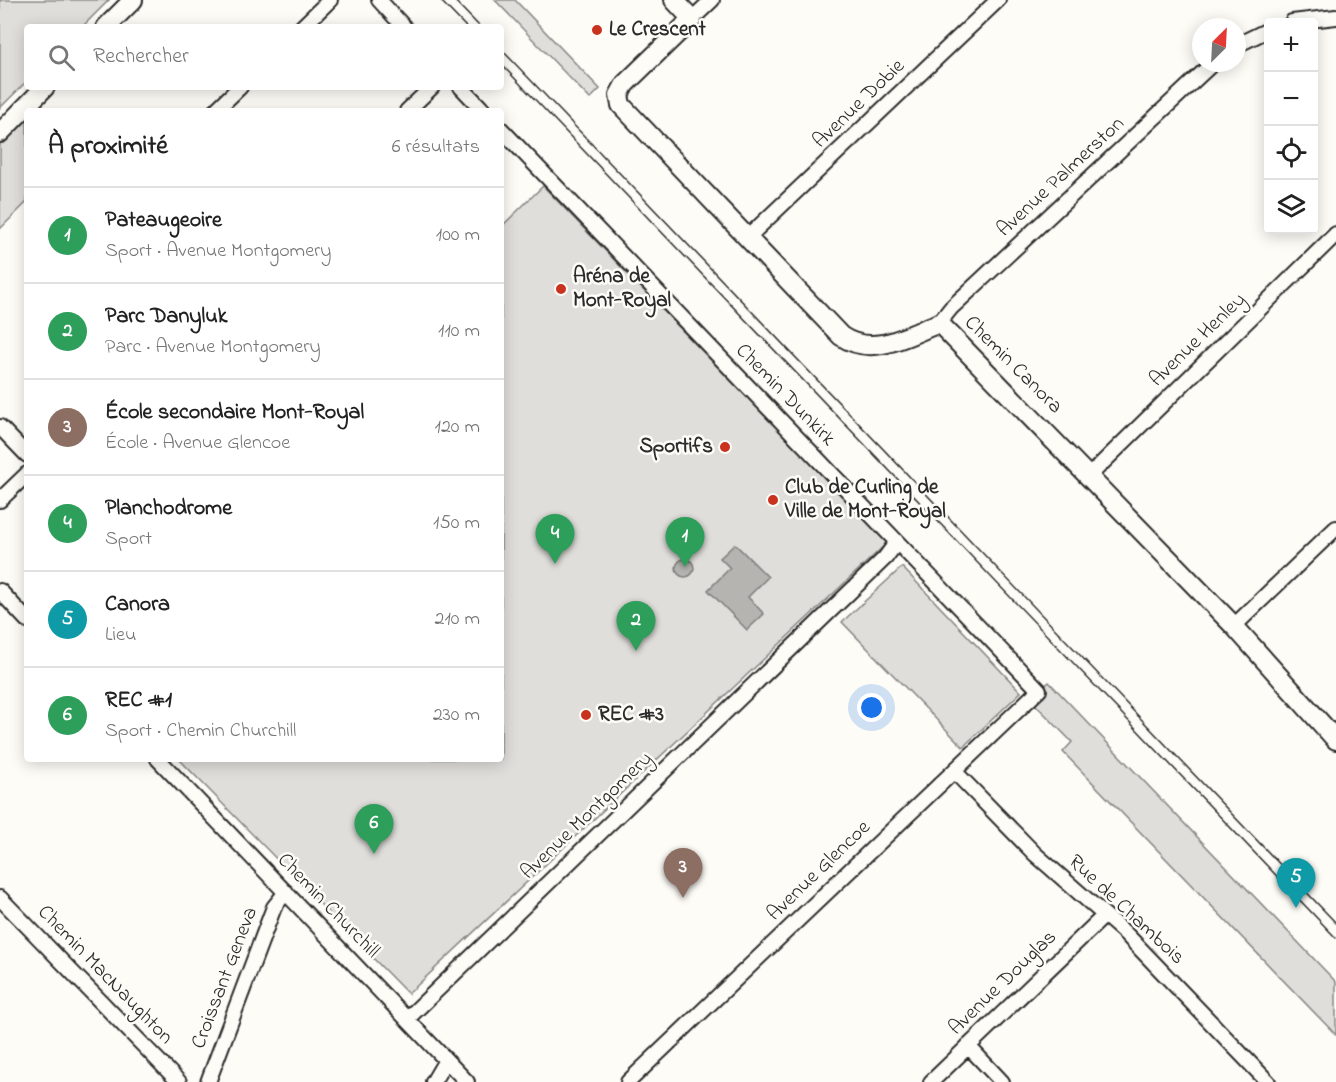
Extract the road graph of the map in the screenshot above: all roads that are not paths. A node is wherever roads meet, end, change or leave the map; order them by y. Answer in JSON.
{"nodes":[{"id":1,"x":133,"y":0,"type":"edge"},
{"id":2,"x":330,"y":0,"type":"edge"},
{"id":3,"x":379,"y":0,"type":"edge"},
{"id":4,"x":674,"y":0,"type":"edge"},
{"id":5,"x":712,"y":0,"type":"edge"},
{"id":6,"x":998,"y":0,"type":"edge"},
{"id":7,"x":1336,"y":17,"type":"edge"},
{"id":8,"x":692,"y":19,"type":"junction"},
{"id":9,"x":1318,"y":19,"type":"edge"},
{"id":10,"x":109,"y":24,"type":"edge"},
{"id":11,"x":305,"y":24,"type":"edge"},
{"id":12,"x":402,"y":24,"type":"edge"},
{"id":13,"x":1264,"y":32,"type":"edge"},
{"id":14,"x":1246,"y":41,"type":"edge"},
{"id":15,"x":1203,"y":72,"type":"edge"},
{"id":16,"x":43,"y":90,"type":"edge"},
{"id":17,"x":237,"y":90,"type":"edge"},
{"id":18,"x":429,"y":90,"type":"edge"},
{"id":19,"x":465,"y":90,"type":"edge"},
{"id":20,"x":29,"y":108,"type":"edge"},
{"id":21,"x":218,"y":108,"type":"edge"},
{"id":22,"x":410,"y":108,"type":"edge"},
{"id":23,"x":481,"y":108,"type":"edge"},
{"id":24,"x":24,"y":114,"type":"edge"},
{"id":25,"x":504,"y":132,"type":"edge"},
{"id":26,"x":0,"y":133,"type":"edge"},
{"id":27,"x":1336,"y":234,"type":"edge"},
{"id":28,"x":747,"y":238,"type":"junction"},
{"id":29,"x":939,"y":323,"type":"junction"},
{"id":30,"x":0,"y":427,"type":"edge"},
{"id":31,"x":24,"y":452,"type":"edge"},
{"id":32,"x":1090,"y":475,"type":"junction"},
{"id":33,"x":24,"y":477,"type":"edge"},
{"id":34,"x":0,"y":500,"type":"edge"},
{"id":35,"x":1336,"y":528,"type":"edge"},
{"id":36,"x":897,"y":542,"type":"junction"},
{"id":37,"x":0,"y":591,"type":"edge"},
{"id":38,"x":24,"y":617,"type":"edge"},
{"id":39,"x":1234,"y":626,"type":"junction"},
{"id":40,"x":1039,"y":690,"type":"joint"},
{"id":41,"x":1336,"y":740,"type":"edge"},
{"id":42,"x":161,"y":762,"type":"edge"},
{"id":43,"x":954,"y":771,"type":"junction"},
{"id":44,"x":286,"y":892,"type":"junction"},
{"id":45,"x":0,"y":898,"type":"edge"},
{"id":46,"x":1104,"y":916,"type":"junction"},
{"id":47,"x":407,"y":1019,"type":"junction"},
{"id":48,"x":968,"y":1046,"type":"junction"},
{"id":49,"x":446,"y":1060,"type":"junction"},
{"id":50,"x":179,"y":1082,"type":"edge"},
{"id":51,"x":208,"y":1082,"type":"edge"},
{"id":52,"x":433,"y":1082,"type":"edge"},
{"id":53,"x":467,"y":1082,"type":"edge"},
{"id":54,"x":628,"y":1082,"type":"edge"},
{"id":55,"x":931,"y":1082,"type":"edge"},
{"id":56,"x":1002,"y":1082,"type":"edge"},
{"id":57,"x":1268,"y":1082,"type":"edge"}],
"edges":[{"from":1,"to":10,"type":"street"},
{"from":2,"to":11,"type":"street"},
{"from":3,"to":12,"type":"street"},
{"from":4,"to":8,"type":"street"},
{"from":5,"to":8,"type":"street"},
{"from":6,"to":28,"type":"street","name":"Avenue Dobie"},
{"from":7,"to":9,"type":"street"},
{"from":8,"to":28,"type":"street","name":"Chemin Canora"},
{"from":13,"to":14,"type":"street"},
{"from":15,"to":29,"type":"street","name":"Avenue Palmerston"},
{"from":16,"to":20,"type":"street"},
{"from":17,"to":21,"type":"street"},
{"from":18,"to":22,"type":"street"},
{"from":19,"to":23,"type":"street"},
{"from":24,"to":26,"type":"street"},
{"from":25,"to":36,"type":"street","name":"Chemin Dunkirk"},
{"from":27,"to":32,"type":"street","name":"Avenue Henley"},
{"from":28,"to":29,"type":"street","name":"Chemin Canora"},
{"from":29,"to":32,"type":"street","name":"Chemin Canora"},
{"from":30,"to":31,"type":"street"},
{"from":32,"to":39,"type":"street","name":"Chemin Canora"},
{"from":33,"to":34,"type":"street"},
{"from":35,"to":39,"type":"street"},
{"from":36,"to":40,"type":"street","name":"Chemin Dunkirk"},
{"from":36,"to":47,"type":"street","name":"Avenue Montgomery"},
{"from":37,"to":38,"type":"street"},
{"from":39,"to":41,"type":"street","name":"Chemin Canora"},
{"from":40,"to":43,"type":"street","name":"Avenue Glencoe"},
{"from":42,"to":44,"type":"street","name":"Chemin Churchill"},
{"from":43,"to":46,"type":"street","name":"Rue de Chambois"},
{"from":43,"to":54,"type":"street","name":"Avenue Glencoe"},
{"from":44,"to":47,"type":"street","name":"Chemin Churchill"},
{"from":44,"to":51,"type":"street","name":"Croissant Geneva"},
{"from":45,"to":50,"type":"street","name":"Chemin MacNaughton"},
{"from":46,"to":48,"type":"street","name":"Avenue Douglas"},
{"from":46,"to":57,"type":"street","name":"Rue de Chambois"},
{"from":47,"to":49,"type":"street","name":"Chemin Churchill"},
{"from":48,"to":55,"type":"street","name":"Avenue Douglas"},
{"from":48,"to":56,"type":"street"},
{"from":49,"to":52,"type":"street"},
{"from":49,"to":53,"type":"street","name":"Chemin Churchill"}]}
